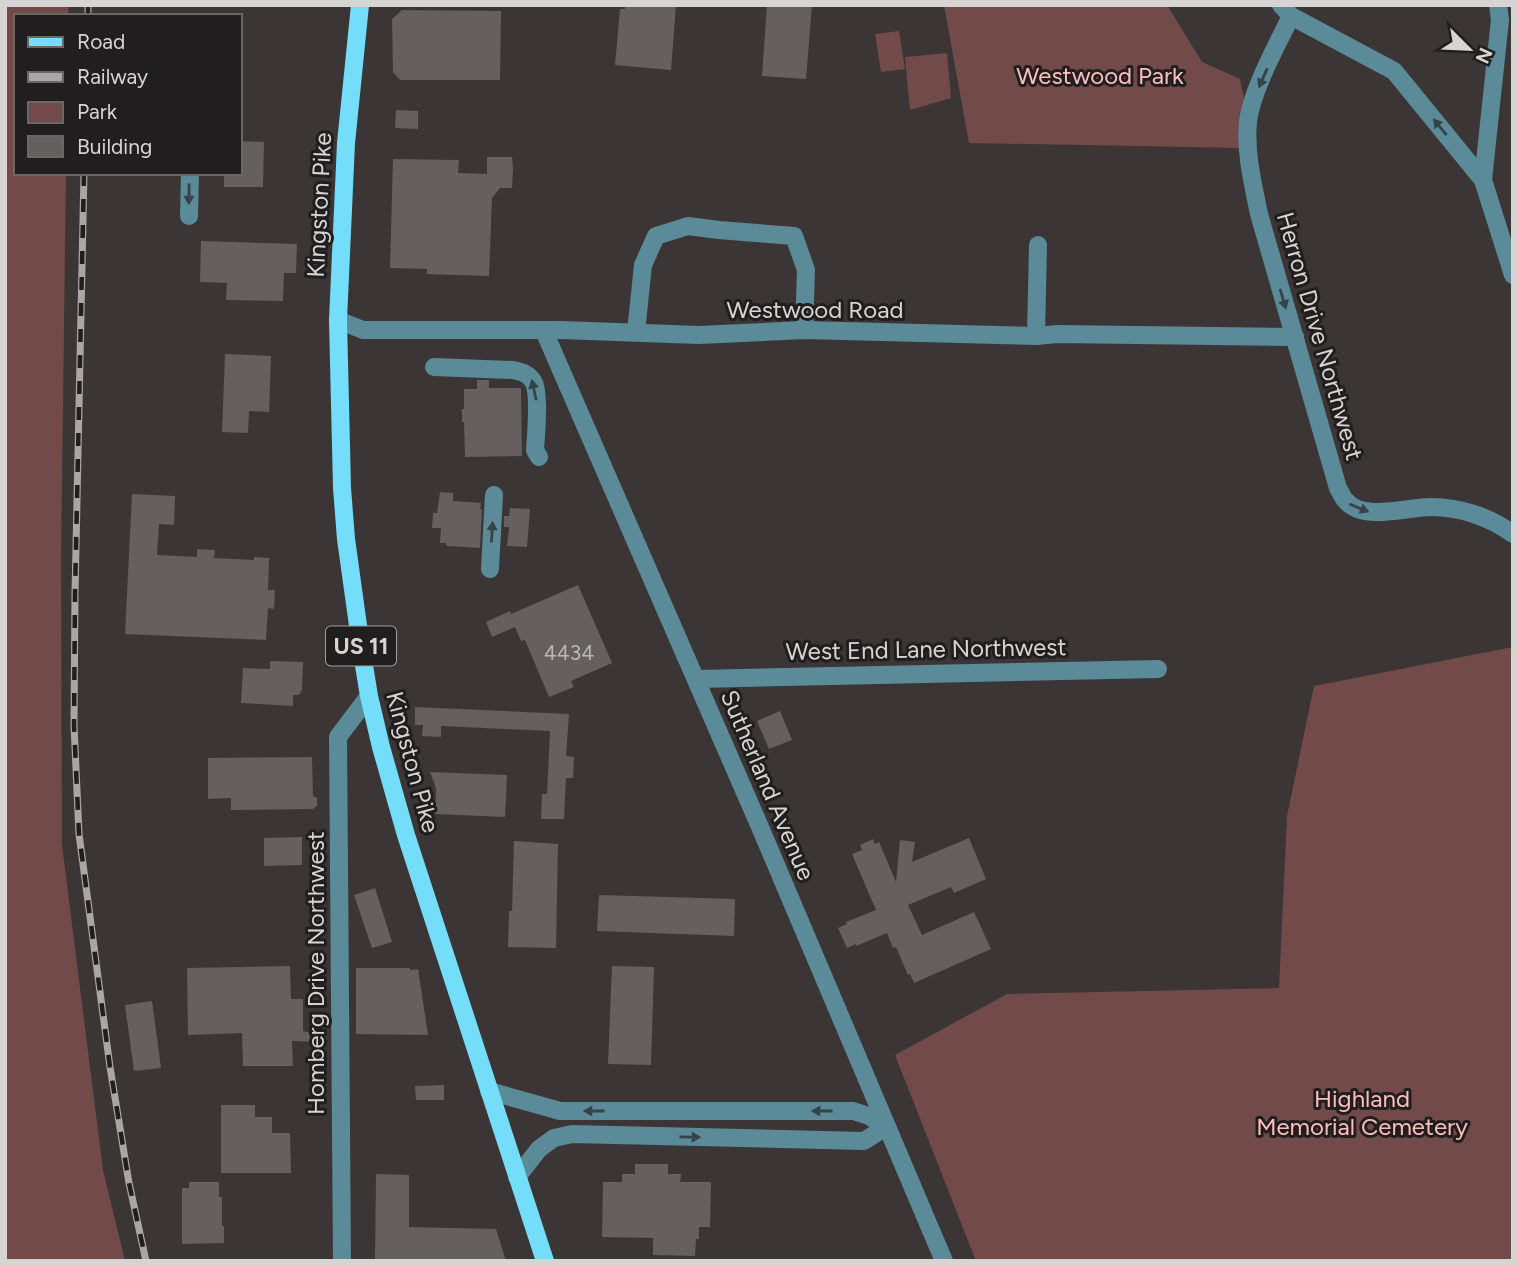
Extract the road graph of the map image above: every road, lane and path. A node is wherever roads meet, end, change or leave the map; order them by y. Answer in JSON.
{"nodes":[{"id":1,"x":360,"y":5,"type":"edge"},
{"id":2,"x":1286,"y":11,"type":"edge"},
{"id":3,"x":1503,"y":14,"type":"edge"},
{"id":4,"x":190,"y":175,"type":"edge"},
{"id":5,"x":1483,"y":180,"type":"junction"},
{"id":6,"x":189,"y":216,"type":"dead end"},
{"id":7,"x":1038,"y":245,"type":"dead end"},
{"id":8,"x":1513,"y":275,"type":"edge"},
{"id":9,"x":338,"y":320,"type":"junction"},
{"id":10,"x":804,"y":330,"type":"junction"},
{"id":11,"x":544,"y":331,"type":"junction"},
{"id":12,"x":636,"y":332,"type":"junction"},
{"id":13,"x":1036,"y":336,"type":"junction"},
{"id":14,"x":1295,"y":337,"type":"junction"},
{"id":15,"x":434,"y":366,"type":"dead end"},
{"id":16,"x":539,"y":457,"type":"dead end"},
{"id":17,"x":494,"y":495,"type":"dead end"},
{"id":18,"x":1513,"y":534,"type":"edge"},
{"id":19,"x":490,"y":569,"type":"dead end"},
{"id":20,"x":1158,"y":668,"type":"dead end"},
{"id":21,"x":696,"y":679,"type":"junction"},
{"id":22,"x":369,"y":696,"type":"junction"},
{"id":23,"x":489,"y":1091,"type":"junction"},
{"id":24,"x":886,"y":1126,"type":"junction"},
{"id":25,"x":517,"y":1177,"type":"junction"},
{"id":26,"x":342,"y":1261,"type":"edge"},
{"id":27,"x":545,"y":1261,"type":"edge"},
{"id":28,"x":944,"y":1261,"type":"edge"}],
"edges":[{"from":1,"to":9,"type":"main road","name":"Kingston Pike","number":"US 11"},
{"from":5,"to":2,"type":"street","one_way":true},
{"from":2,"to":14,"type":"street","name":"Herron Drive Northwest","one_way":true},
{"from":3,"to":5,"type":"street"},
{"from":4,"to":6,"type":"street","one_way":true},
{"from":5,"to":8,"type":"street"},
{"from":7,"to":13,"type":"street"},
{"from":9,"to":11,"type":"street","name":"Westwood Road"},
{"from":9,"to":22,"type":"main road","name":"Kingston Pike","number":"US 11"},
{"from":10,"to":12,"type":"street","name":"Westwood Road"},
{"from":10,"to":12,"type":"street"},
{"from":10,"to":13,"type":"street","name":"Westwood Road"},
{"from":11,"to":12,"type":"street","name":"Westwood Road"},
{"from":11,"to":21,"type":"street","name":"Sutherland Avenue"},
{"from":13,"to":14,"type":"street","name":"Westwood Road"},
{"from":14,"to":18,"type":"street","name":"Herron Drive Northwest","one_way":true},
{"from":16,"to":15,"type":"street","one_way":true},
{"from":19,"to":17,"type":"street","one_way":true},
{"from":20,"to":21,"type":"street","name":"West End Lane Northwest"},
{"from":21,"to":24,"type":"street","name":"Sutherland Avenue"},
{"from":22,"to":23,"type":"main road","name":"Kingston Pike","number":"US 11"},
{"from":22,"to":26,"type":"street","name":"Homberg Drive Northwest"},
{"from":24,"to":23,"type":"street","one_way":true},
{"from":23,"to":25,"type":"main road","name":"Kingston Pike","number":"US 11"},
{"from":25,"to":24,"type":"street","one_way":true},
{"from":24,"to":28,"type":"street","name":"Sutherland Avenue"},
{"from":25,"to":27,"type":"main road","name":"Kingston Pike","number":"US 11"}]}
